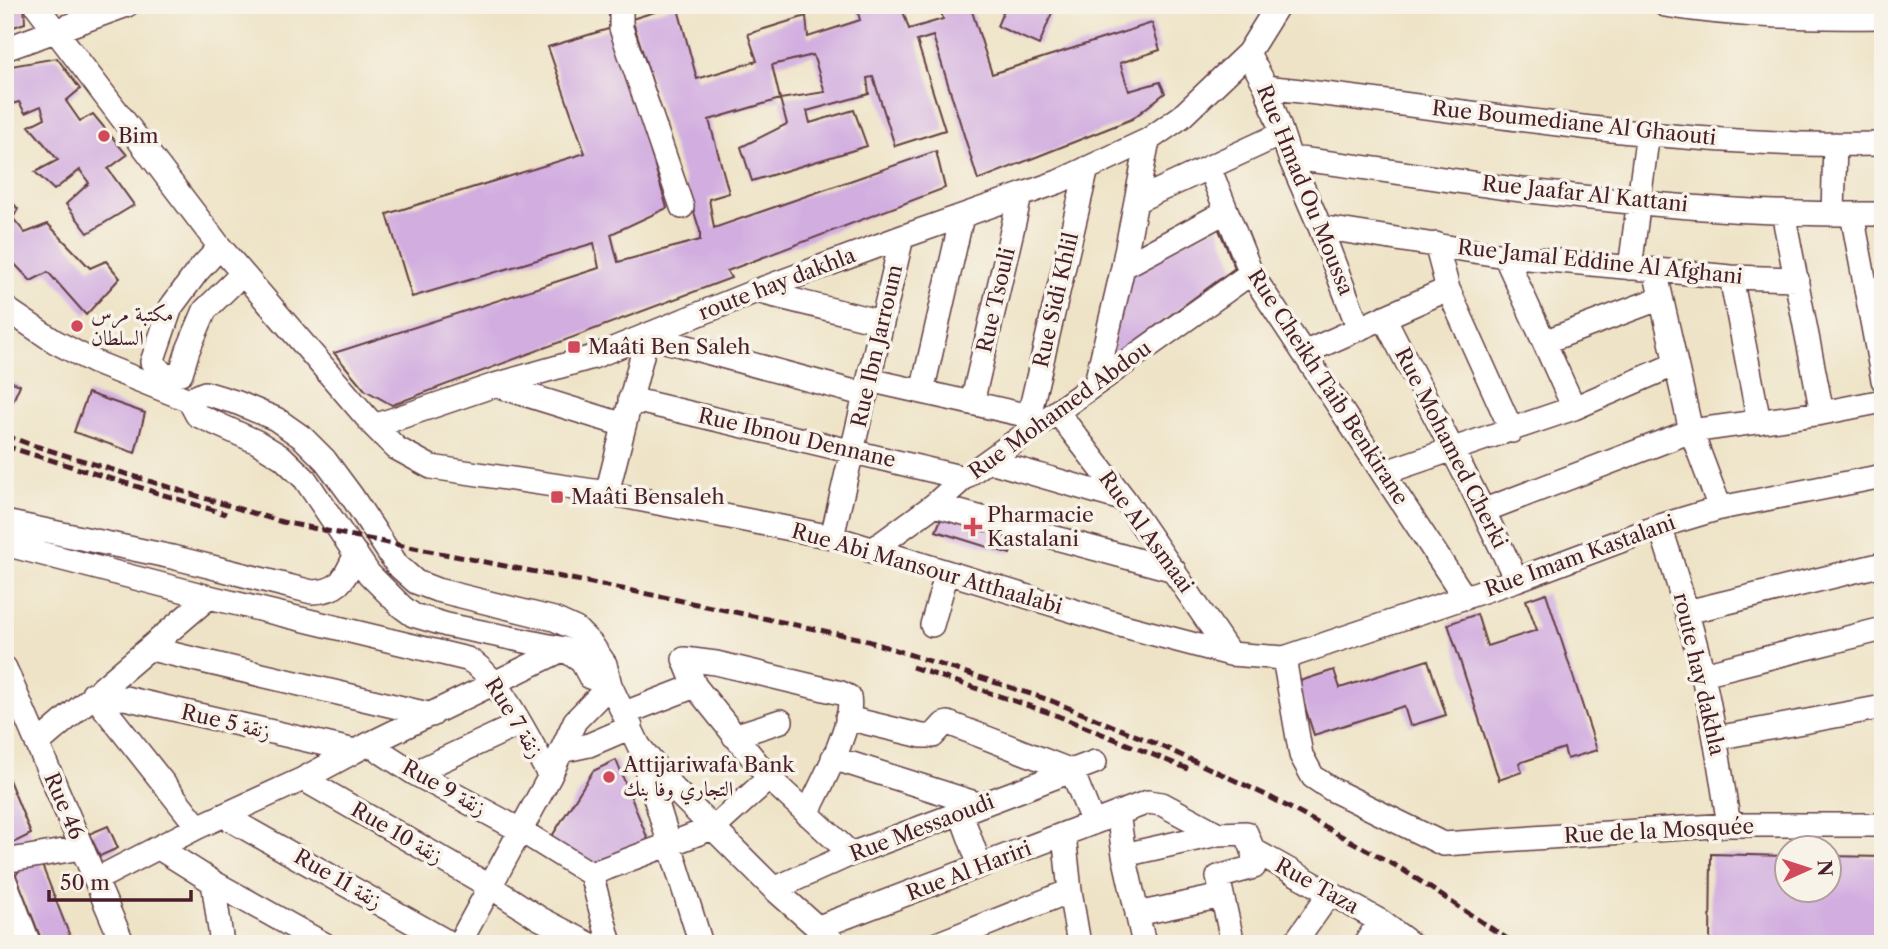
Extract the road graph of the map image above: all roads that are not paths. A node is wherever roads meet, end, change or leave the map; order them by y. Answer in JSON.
{"nodes":[{"id":1,"x":36,"y":5,"type":"edge"},
{"id":2,"x":127,"y":5,"type":"edge"},
{"id":3,"x":621,"y":5,"type":"edge"},
{"id":4,"x":1278,"y":5,"type":"edge"},
{"id":5,"x":1665,"y":5,"type":"edge"},
{"id":6,"x":1883,"y":17,"type":"edge"},
{"id":7,"x":56,"y":30,"type":"junction"},
{"id":8,"x":5,"y":49,"type":"edge"},
{"id":9,"x":1248,"y":53,"type":"junction"},
{"id":10,"x":1266,"y":87,"type":"junction"},
{"id":11,"x":1648,"y":132,"type":"junction"},
{"id":12,"x":1281,"y":134,"type":"junction"},
{"id":13,"x":1147,"y":140,"type":"junction"},
{"id":14,"x":1835,"y":144,"type":"junction"},
{"id":15,"x":1883,"y":144,"type":"edge"},
{"id":16,"x":1290,"y":158,"type":"junction"},
{"id":17,"x":1209,"y":167,"type":"junction"},
{"id":18,"x":1087,"y":168,"type":"junction"},
{"id":19,"x":1020,"y":196,"type":"junction"},
{"id":20,"x":1136,"y":201,"type":"junction"},
{"id":21,"x":1639,"y":202,"type":"junction"},
{"id":22,"x":682,"y":207,"type":"dead end"},
{"id":23,"x":1225,"y":212,"type":"junction"},
{"id":24,"x":1783,"y":212,"type":"junction"},
{"id":25,"x":1843,"y":214,"type":"junction"},
{"id":26,"x":1883,"y":214,"type":"edge"},
{"id":27,"x":962,"y":216,"type":"junction"},
{"id":28,"x":1320,"y":227,"type":"junction"},
{"id":29,"x":902,"y":237,"type":"junction"},
{"id":30,"x":1436,"y":244,"type":"junction"},
{"id":31,"x":220,"y":247,"type":"junction"},
{"id":32,"x":1505,"y":256,"type":"junction"},
{"id":33,"x":1123,"y":267,"type":"junction"},
{"id":34,"x":1630,"y":268,"type":"junction"},
{"id":35,"x":1655,"y":271,"type":"junction"},
{"id":36,"x":1251,"y":273,"type":"junction"},
{"id":37,"x":242,"y":274,"type":"junction"},
{"id":38,"x":1731,"y":276,"type":"junction"},
{"id":39,"x":1797,"y":279,"type":"junction"},
{"id":40,"x":1448,"y":289,"type":"junction"},
{"id":41,"x":756,"y":291,"type":"junction"},
{"id":42,"x":1661,"y":298,"type":"junction"},
{"id":43,"x":5,"y":308,"type":"edge"},
{"id":44,"x":1384,"y":317,"type":"junction"},
{"id":45,"x":881,"y":322,"type":"junction"},
{"id":46,"x":1359,"y":329,"type":"junction"},
{"id":47,"x":648,"y":336,"type":"junction"},
{"id":48,"x":1544,"y":342,"type":"junction"},
{"id":49,"x":1304,"y":353,"type":"junction"},
{"id":50,"x":1676,"y":364,"type":"junction"},
{"id":51,"x":1883,"y":380,"type":"edge"},
{"id":52,"x":163,"y":383,"type":"junction"},
{"id":53,"x":1096,"y":383,"type":"junction"},
{"id":54,"x":495,"y":385,"type":"junction"},
{"id":55,"x":868,"y":388,"type":"junction"},
{"id":56,"x":922,"y":392,"type":"junction"},
{"id":57,"x":631,"y":398,"type":"junction"},
{"id":58,"x":189,"y":400,"type":"junction"},
{"id":59,"x":1883,"y":401,"type":"edge"},
{"id":60,"x":972,"y":403,"type":"junction"},
{"id":61,"x":1574,"y":408,"type":"junction"},
{"id":62,"x":1058,"y":413,"type":"junction"},
{"id":63,"x":1822,"y":413,"type":"junction"},
{"id":64,"x":1759,"y":422,"type":"junction"},
{"id":65,"x":1029,"y":424,"type":"junction"},
{"id":66,"x":624,"y":425,"type":"junction"},
{"id":67,"x":374,"y":426,"type":"junction"},
{"id":68,"x":1512,"y":431,"type":"junction"},
{"id":69,"x":1691,"y":431,"type":"junction"},
{"id":70,"x":1452,"y":451,"type":"junction"},
{"id":71,"x":853,"y":452,"type":"junction"},
{"id":72,"x":989,"y":461,"type":"junction"},
{"id":73,"x":1383,"y":473,"type":"junction"},
{"id":74,"x":1883,"y":476,"type":"edge"},
{"id":75,"x":964,"y":478,"type":"junction"},
{"id":76,"x":607,"y":493,"type":"junction"},
{"id":77,"x":1125,"y":500,"type":"junction"},
{"id":78,"x":934,"y":505,"type":"junction"},
{"id":79,"x":1720,"y":508,"type":"junction"},
{"id":80,"x":1485,"y":510,"type":"junction"},
{"id":81,"x":5,"y":522,"type":"edge"},
{"id":82,"x":1660,"y":526,"type":"junction"},
{"id":83,"x":832,"y":537,"type":"junction"},
{"id":84,"x":5,"y":544,"type":"edge"},
{"id":85,"x":871,"y":551,"type":"junction"},
{"id":86,"x":356,"y":554,"type":"junction"},
{"id":87,"x":1883,"y":564,"type":"edge"},
{"id":88,"x":1174,"y":570,"type":"junction"},
{"id":89,"x":947,"y":572,"type":"junction"},
{"id":90,"x":1516,"y":580,"type":"junction"},
{"id":91,"x":209,"y":597,"type":"junction"},
{"id":92,"x":1465,"y":597,"type":"junction"},
{"id":93,"x":1687,"y":612,"type":"junction"},
{"id":94,"x":932,"y":625,"type":"dead end"},
{"id":95,"x":1883,"y":629,"type":"edge"},
{"id":96,"x":151,"y":649,"type":"junction"},
{"id":97,"x":564,"y":649,"type":"junction"},
{"id":98,"x":1230,"y":654,"type":"junction"},
{"id":99,"x":1284,"y":658,"type":"junction"},
{"id":100,"x":5,"y":668,"type":"edge"},
{"id":101,"x":1703,"y":674,"type":"junction"},
{"id":102,"x":496,"y":682,"type":"junction"},
{"id":103,"x":610,"y":685,"type":"junction"},
{"id":104,"x":695,"y":686,"type":"junction"},
{"id":105,"x":95,"y":697,"type":"junction"},
{"id":106,"x":848,"y":707,"type":"junction"},
{"id":107,"x":1883,"y":707,"type":"edge"},
{"id":108,"x":432,"y":715,"type":"junction"},
{"id":109,"x":781,"y":722,"type":"dead end"},
{"id":110,"x":519,"y":724,"type":"junction"},
{"id":111,"x":632,"y":729,"type":"junction"},
{"id":112,"x":734,"y":736,"type":"junction"},
{"id":113,"x":1716,"y":738,"type":"junction"},
{"id":114,"x":37,"y":744,"type":"junction"},
{"id":115,"x":362,"y":748,"type":"junction"},
{"id":116,"x":561,"y":751,"type":"junction"},
{"id":117,"x":833,"y":758,"type":"junction"},
{"id":118,"x":1095,"y":762,"type":"dead end"},
{"id":119,"x":1072,"y":771,"type":"junction"},
{"id":120,"x":414,"y":772,"type":"junction"},
{"id":121,"x":550,"y":776,"type":"junction"},
{"id":122,"x":769,"y":778,"type":"junction"},
{"id":123,"x":303,"y":779,"type":"junction"},
{"id":124,"x":971,"y":809,"type":"junction"},
{"id":125,"x":1118,"y":813,"type":"junction"},
{"id":126,"x":807,"y":814,"type":"junction"},
{"id":127,"x":225,"y":816,"type":"junction"},
{"id":128,"x":1093,"y":823,"type":"junction"},
{"id":129,"x":1729,"y":825,"type":"junction"},
{"id":130,"x":1883,"y":825,"type":"edge"},
{"id":131,"x":198,"y":827,"type":"junction"},
{"id":132,"x":715,"y":827,"type":"junction"},
{"id":133,"x":520,"y":831,"type":"junction"},
{"id":134,"x":1218,"y":834,"type":"junction"},
{"id":135,"x":1064,"y":835,"type":"junction"},
{"id":136,"x":1249,"y":842,"type":"junction"},
{"id":137,"x":670,"y":843,"type":"junction"},
{"id":138,"x":81,"y":848,"type":"junction"},
{"id":139,"x":159,"y":848,"type":"junction"},
{"id":140,"x":851,"y":854,"type":"junction"},
{"id":141,"x":1124,"y":855,"type":"junction"},
{"id":142,"x":5,"y":861,"type":"edge"},
{"id":143,"x":980,"y":866,"type":"junction"},
{"id":144,"x":591,"y":874,"type":"junction"},
{"id":145,"x":97,"y":879,"type":"junction"},
{"id":146,"x":5,"y":881,"type":"edge"},
{"id":147,"x":213,"y":882,"type":"junction"},
{"id":148,"x":491,"y":887,"type":"junction"},
{"id":149,"x":1220,"y":887,"type":"junction"},
{"id":150,"x":774,"y":889,"type":"junction"},
{"id":151,"x":1070,"y":891,"type":"junction"},
{"id":152,"x":1330,"y":893,"type":"junction"},
{"id":153,"x":1136,"y":914,"type":"junction"},
{"id":154,"x":1380,"y":921,"type":"junction"},
{"id":155,"x":819,"y":927,"type":"junction"},
{"id":156,"x":29,"y":944,"type":"edge"},
{"id":157,"x":123,"y":944,"type":"edge"},
{"id":158,"x":222,"y":944,"type":"edge"},
{"id":159,"x":324,"y":944,"type":"edge"},
{"id":160,"x":451,"y":944,"type":"edge"},
{"id":161,"x":459,"y":944,"type":"edge"},
{"id":162,"x":589,"y":944,"type":"edge"},
{"id":163,"x":610,"y":944,"type":"edge"},
{"id":164,"x":701,"y":944,"type":"edge"},
{"id":165,"x":836,"y":944,"type":"edge"},
{"id":166,"x":937,"y":944,"type":"edge"},
{"id":167,"x":1079,"y":944,"type":"edge"},
{"id":168,"x":1144,"y":944,"type":"edge"},
{"id":169,"x":1233,"y":944,"type":"edge"},
{"id":170,"x":1294,"y":944,"type":"edge"},
{"id":171,"x":1365,"y":944,"type":"edge"},
{"id":172,"x":1411,"y":944,"type":"edge"}],
"edges":[{"from":1,"to":7,"type":"street"},
{"from":2,"to":7,"type":"street"},
{"from":3,"to":22,"type":"street"},
{"from":4,"to":9,"type":"street","name":"route hay dakhla"},
{"from":5,"to":6,"type":"street"},
{"from":7,"to":8,"type":"street"},
{"from":7,"to":31,"type":"street"},
{"from":9,"to":10,"type":"street","name":"Rue Hmad Ou Moussa"},
{"from":9,"to":13,"type":"street","name":"route hay dakhla"},
{"from":10,"to":11,"type":"street","name":"Rue Boumediane Al Ghaouti"},
{"from":10,"to":12,"type":"street","name":"Rue Hmad Ou Moussa"},
{"from":11,"to":14,"type":"street","name":"Rue Boumediane Al Ghaouti"},
{"from":11,"to":21,"type":"street"},
{"from":12,"to":16,"type":"street","name":"Rue Hmad Ou Moussa"},
{"from":12,"to":17,"type":"street"},
{"from":13,"to":18,"type":"street","name":"route hay dakhla"},
{"from":13,"to":20,"type":"street"},
{"from":14,"to":15,"type":"street","name":"Rue Boumediane Al Ghaouti"},
{"from":14,"to":25,"type":"street"},
{"from":16,"to":21,"type":"street","name":"Rue Jaafar Al Kattani"},
{"from":16,"to":28,"type":"street","name":"Rue Hmad Ou Moussa"},
{"from":17,"to":20,"type":"street"},
{"from":17,"to":23,"type":"street","name":"Rue Cheikh Taib Benkirane"},
{"from":18,"to":19,"type":"street","name":"route hay dakhla"},
{"from":18,"to":65,"type":"street","name":"Rue Sidi Khlil"},
{"from":19,"to":27,"type":"street","name":"route hay dakhla"},
{"from":19,"to":60,"type":"street","name":"Rue Tsouli"},
{"from":20,"to":33,"type":"street"},
{"from":21,"to":24,"type":"street","name":"Rue Jaafar Al Kattani"},
{"from":21,"to":34,"type":"street"},
{"from":23,"to":33,"type":"street"},
{"from":23,"to":36,"type":"street","name":"Rue Cheikh Taib Benkirane"},
{"from":24,"to":25,"type":"street","name":"Rue Jaafar Al Kattani"},
{"from":24,"to":39,"type":"street"},
{"from":25,"to":26,"type":"street","name":"Rue Jaafar Al Kattani"},
{"from":25,"to":51,"type":"street"},
{"from":27,"to":29,"type":"street","name":"route hay dakhla"},
{"from":27,"to":56,"type":"street"},
{"from":28,"to":30,"type":"street","name":"Rue Jamal Eddine Al Afghani"},
{"from":28,"to":46,"type":"street","name":"Rue Hmad Ou Moussa"},
{"from":29,"to":41,"type":"street","name":"route hay dakhla"},
{"from":29,"to":45,"type":"street","name":"Rue Ibn Jarroum"},
{"from":30,"to":32,"type":"street","name":"Rue Jamal Eddine Al Afghani"},
{"from":30,"to":40,"type":"street"},
{"from":31,"to":37,"type":"street"},
{"from":31,"to":52,"type":"street"},
{"from":32,"to":34,"type":"street","name":"Rue Jamal Eddine Al Afghani"},
{"from":32,"to":48,"type":"street"},
{"from":33,"to":53,"type":"street"},
{"from":34,"to":35,"type":"street","name":"Rue Jamal Eddine Al Afghani"},
{"from":35,"to":38,"type":"street","name":"Rue Jamal Eddine Al Afghani"},
{"from":35,"to":42,"type":"street"},
{"from":36,"to":49,"type":"street","name":"Rue Cheikh Taib Benkirane"},
{"from":36,"to":53,"type":"street","name":"Rue Mohamed Abdou"},
{"from":37,"to":52,"type":"street"},
{"from":37,"to":67,"type":"street"},
{"from":38,"to":39,"type":"street","name":"Rue Jamal Eddine Al Afghani"},
{"from":38,"to":64,"type":"street"},
{"from":39,"to":63,"type":"street"},
{"from":40,"to":44,"type":"street"},
{"from":40,"to":68,"type":"street"},
{"from":41,"to":45,"type":"street"},
{"from":41,"to":47,"type":"street","name":"route hay dakhla"},
{"from":42,"to":48,"type":"street"},
{"from":42,"to":50,"type":"street"},
{"from":43,"to":52,"type":"street"},
{"from":44,"to":46,"type":"street"},
{"from":44,"to":70,"type":"street","name":"Rue Mohamed Cherki"},
{"from":45,"to":55,"type":"street","name":"Rue Ibn Jarroum"},
{"from":46,"to":49,"type":"street"},
{"from":47,"to":54,"type":"street","name":"route hay dakhla"},
{"from":47,"to":55,"type":"street"},
{"from":47,"to":57,"type":"street"},
{"from":48,"to":61,"type":"street"},
{"from":49,"to":73,"type":"street","name":"Rue Cheikh Taib Benkirane"},
{"from":50,"to":61,"type":"street"},
{"from":50,"to":69,"type":"street"},
{"from":52,"to":58,"type":"street"},
{"from":53,"to":62,"type":"street","name":"Rue Mohamed Abdou"},
{"from":54,"to":66,"type":"street"},
{"from":54,"to":67,"type":"street","name":"route hay dakhla"},
{"from":55,"to":56,"type":"street"},
{"from":55,"to":71,"type":"street","name":"Rue Ibn Jarroum"},
{"from":56,"to":60,"type":"street"},
{"from":57,"to":66,"type":"street"},
{"from":57,"to":71,"type":"street","name":"Rue Ibnou Dennane"},
{"from":58,"to":86,"type":"street"},
{"from":58,"to":103,"type":"street"},
{"from":59,"to":63,"type":"street"},
{"from":60,"to":65,"type":"street"},
{"from":61,"to":68,"type":"street"},
{"from":62,"to":65,"type":"street","name":"Rue Mohamed Abdou"},
{"from":62,"to":77,"type":"street","name":"Rue Al Asmaai"},
{"from":63,"to":64,"type":"street"},
{"from":64,"to":69,"type":"street"},
{"from":65,"to":72,"type":"street","name":"Rue Mohamed Abdou"},
{"from":66,"to":76,"type":"street"},
{"from":67,"to":76,"type":"street","name":"Rue Abi Mansour Atthaalabi"},
{"from":68,"to":70,"type":"street"},
{"from":69,"to":79,"type":"street"},
{"from":69,"to":80,"type":"street"},
{"from":70,"to":73,"type":"street"},
{"from":70,"to":80,"type":"street","name":"Rue Mohamed Cherki"},
{"from":71,"to":75,"type":"street","name":"Rue Ibnou Dennane"},
{"from":71,"to":83,"type":"street","name":"Rue Ibn Jarroum"},
{"from":72,"to":75,"type":"street","name":"Rue Mohamed Abdou"},
{"from":72,"to":77,"type":"street"},
{"from":73,"to":92,"type":"street","name":"Rue Cheikh Taib Benkirane"},
{"from":74,"to":79,"type":"street","name":"Rue Imam Kastalani"},
{"from":75,"to":78,"type":"street","name":"Rue Mohamed Abdou"},
{"from":76,"to":83,"type":"street","name":"Rue Abi Mansour Atthaalabi"},
{"from":77,"to":88,"type":"street","name":"Rue Al Asmaai"},
{"from":78,"to":85,"type":"street","name":"Rue Mohamed Abdou"},
{"from":78,"to":88,"type":"street"},
{"from":79,"to":82,"type":"street","name":"Rue Imam Kastalani"},
{"from":80,"to":90,"type":"street","name":"Rue Mohamed Cherki"},
{"from":81,"to":86,"type":"street"},
{"from":82,"to":90,"type":"street","name":"Rue Imam Kastalani"},
{"from":82,"to":93,"type":"street","name":"route hay dakhla"},
{"from":83,"to":85,"type":"street","name":"Rue Abi Mansour Atthaalabi"},
{"from":84,"to":91,"type":"street"},
{"from":85,"to":89,"type":"street","name":"Rue Abi Mansour Atthaalabi"},
{"from":86,"to":97,"type":"street"},
{"from":87,"to":93,"type":"street"},
{"from":88,"to":98,"type":"street","name":"Rue Al Asmaai"},
{"from":89,"to":94,"type":"street"},
{"from":89,"to":98,"type":"street","name":"Rue Abi Mansour Atthaalabi"},
{"from":90,"to":92,"type":"street","name":"Rue Imam Kastalani"},
{"from":91,"to":96,"type":"street"},
{"from":91,"to":102,"type":"street","name":"Rue 7 زنقة"},
{"from":92,"to":99,"type":"street","name":"Rue Imam Kastalani"},
{"from":93,"to":101,"type":"street","name":"route hay dakhla"},
{"from":95,"to":101,"type":"street"},
{"from":96,"to":105,"type":"street"},
{"from":96,"to":108,"type":"street"},
{"from":97,"to":102,"type":"street"},
{"from":97,"to":103,"type":"street"},
{"from":98,"to":99,"type":"street","name":"Rue Abi Mansour Atthaalabi"},
{"from":99,"to":129,"type":"street","name":"Rue de la Mosquée"},
{"from":100,"to":114,"type":"street","name":"Rue 46"},
{"from":101,"to":113,"type":"street","name":"route hay dakhla"},
{"from":102,"to":108,"type":"street"},
{"from":102,"to":110,"type":"street","name":"Rue 7 زنقة"},
{"from":103,"to":111,"type":"street"},
{"from":103,"to":116,"type":"street"},
{"from":104,"to":106,"type":"street"},
{"from":104,"to":111,"type":"street"},
{"from":104,"to":112,"type":"street"},
{"from":105,"to":114,"type":"street"},
{"from":105,"to":115,"type":"street","name":"Rue 5 زنقة"},
{"from":105,"to":131,"type":"street"},
{"from":106,"to":117,"type":"street"},
{"from":106,"to":119,"type":"street"},
{"from":107,"to":113,"type":"street"},
{"from":108,"to":115,"type":"street"},
{"from":109,"to":112,"type":"street"},
{"from":110,"to":120,"type":"street"},
{"from":110,"to":121,"type":"street","name":"Rue 7 زنقة"},
{"from":111,"to":116,"type":"street"},
{"from":111,"to":132,"type":"street"},
{"from":111,"to":137,"type":"street"},
{"from":112,"to":122,"type":"street"},
{"from":113,"to":129,"type":"street","name":"route hay dakhla"},
{"from":114,"to":138,"type":"street","name":"Rue 46"},
{"from":115,"to":120,"type":"street","name":"Rue 9 زنقة"},
{"from":115,"to":123,"type":"street"},
{"from":116,"to":121,"type":"street"},
{"from":117,"to":124,"type":"street"},
{"from":117,"to":126,"type":"street"},
{"from":118,"to":119,"type":"street","name":"Rue Messaoudi"},
{"from":119,"to":124,"type":"street","name":"Rue Messaoudi"},
{"from":119,"to":128,"type":"street"},
{"from":120,"to":133,"type":"street","name":"Rue 9 زنقة"},
{"from":121,"to":133,"type":"street"},
{"from":122,"to":126,"type":"street"},
{"from":122,"to":132,"type":"street"},
{"from":123,"to":127,"type":"street"},
{"from":123,"to":148,"type":"street","name":"Rue 10 زنقة"},
{"from":124,"to":140,"type":"street","name":"Rue Messaoudi"},
{"from":124,"to":143,"type":"street"},
{"from":125,"to":128,"type":"street","name":"Rue Al Hariri"},
{"from":125,"to":134,"type":"street","name":"Rue Al Hariri"},
{"from":125,"to":141,"type":"street"},
{"from":126,"to":140,"type":"street"},
{"from":127,"to":131,"type":"street"},
{"from":127,"to":160,"type":"street","name":"Rue 11 زنقة"},
{"from":128,"to":135,"type":"street","name":"Rue Al Hariri"},
{"from":129,"to":130,"type":"street","name":"Rue de la Mosquée"},
{"from":131,"to":139,"type":"street"},
{"from":132,"to":137,"type":"street"},
{"from":132,"to":150,"type":"street"},
{"from":133,"to":144,"type":"street"},
{"from":133,"to":148,"type":"street"},
{"from":134,"to":136,"type":"street"},
{"from":134,"to":141,"type":"street"},
{"from":135,"to":143,"type":"street","name":"Rue Al Hariri"},
{"from":135,"to":151,"type":"street"},
{"from":136,"to":149,"type":"street"},
{"from":136,"to":152,"type":"street","name":"Rue Taza"},
{"from":137,"to":144,"type":"street"},
{"from":137,"to":164,"type":"street"},
{"from":138,"to":142,"type":"street"},
{"from":138,"to":145,"type":"street","name":"Rue 46"},
{"from":139,"to":145,"type":"street"},
{"from":139,"to":147,"type":"street"},
{"from":140,"to":150,"type":"street","name":"Rue Messaoudi"},
{"from":141,"to":153,"type":"street"},
{"from":143,"to":155,"type":"street","name":"Rue Al Hariri"},
{"from":144,"to":163,"type":"street"},
{"from":145,"to":157,"type":"street","name":"Rue 46"},
{"from":146,"to":156,"type":"street"},
{"from":147,"to":158,"type":"street"},
{"from":147,"to":159,"type":"street"},
{"from":148,"to":161,"type":"street"},
{"from":148,"to":162,"type":"street"},
{"from":149,"to":153,"type":"street"},
{"from":149,"to":169,"type":"street"},
{"from":150,"to":155,"type":"street"},
{"from":151,"to":166,"type":"street"},
{"from":151,"to":167,"type":"street"},
{"from":152,"to":154,"type":"street","name":"Rue Taza"},
{"from":152,"to":170,"type":"street"},
{"from":153,"to":168,"type":"street"},
{"from":154,"to":171,"type":"street"},
{"from":154,"to":172,"type":"street","name":"Rue Taza"},
{"from":155,"to":165,"type":"street"}]}
